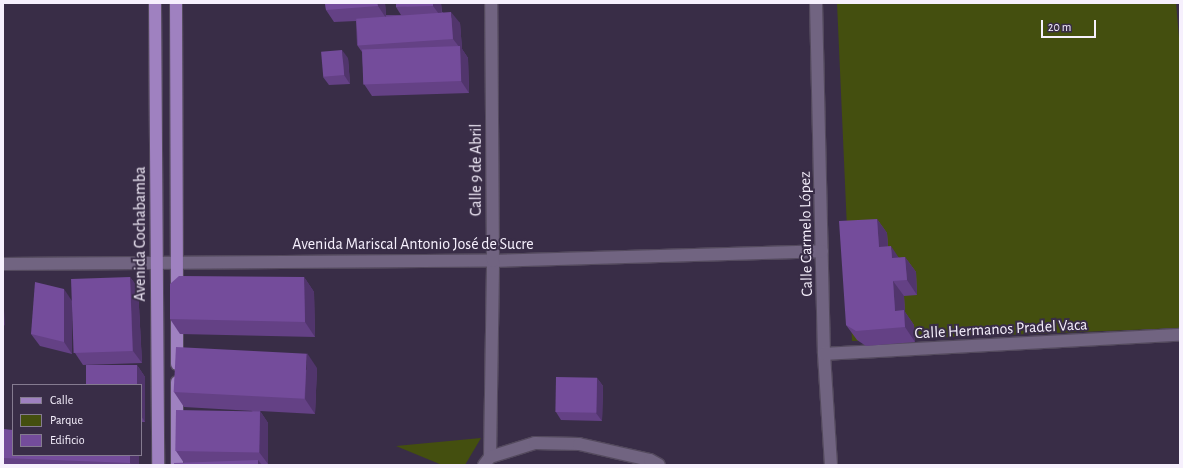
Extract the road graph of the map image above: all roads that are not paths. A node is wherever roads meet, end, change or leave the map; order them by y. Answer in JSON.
{"nodes":[{"id":1,"x":155,"y":3,"type":"edge"},
{"id":2,"x":176,"y":3,"type":"edge"},
{"id":3,"x":491,"y":3,"type":"edge"},
{"id":4,"x":816,"y":3,"type":"edge"},
{"id":5,"x":822,"y":251,"type":"junction"},
{"id":6,"x":493,"y":260,"type":"junction"},
{"id":7,"x":156,"y":262,"type":"junction"},
{"id":8,"x":177,"y":262,"type":"junction"},
{"id":9,"x":3,"y":264,"type":"edge"},
{"id":10,"x":1180,"y":336,"type":"edge"},
{"id":11,"x":824,"y":354,"type":"junction"},
{"id":12,"x":487,"y":461,"type":"edge"},
{"id":13,"x":158,"y":465,"type":"edge"},
{"id":14,"x":177,"y":465,"type":"edge"},
{"id":15,"x":659,"y":465,"type":"edge"},
{"id":16,"x":832,"y":465,"type":"edge"}],
"edges":[{"from":1,"to":7,"type":"main road","name":"Avenida Cochabamba"},
{"from":2,"to":8,"type":"main road"},
{"from":3,"to":6,"type":"street","name":"Calle 9 de Abril"},
{"from":4,"to":5,"type":"street","name":"Calle Carmelo López"},
{"from":5,"to":6,"type":"street","name":"Avenida Mariscal Antonio José de Sucre"},
{"from":5,"to":11,"type":"street","name":"Calle Carmelo López"},
{"from":6,"to":8,"type":"street","name":"Avenida Mariscal Antonio José de Sucre"},
{"from":6,"to":12,"type":"street","name":"Calle 9 de Abril"},
{"from":7,"to":8,"type":"street","name":"Avenida Mariscal Antonio José de Sucre"},
{"from":7,"to":9,"type":"street","name":"Avenida Mariscal Antonio José de Sucre"},
{"from":7,"to":13,"type":"main road","name":"Avenida Cochabamba"},
{"from":8,"to":14,"type":"main road"},
{"from":10,"to":11,"type":"street","name":"Calle Hermanos Pradel Vaca"},
{"from":11,"to":16,"type":"street","name":"Calle Carmelo López"},
{"from":12,"to":15,"type":"street"}]}
